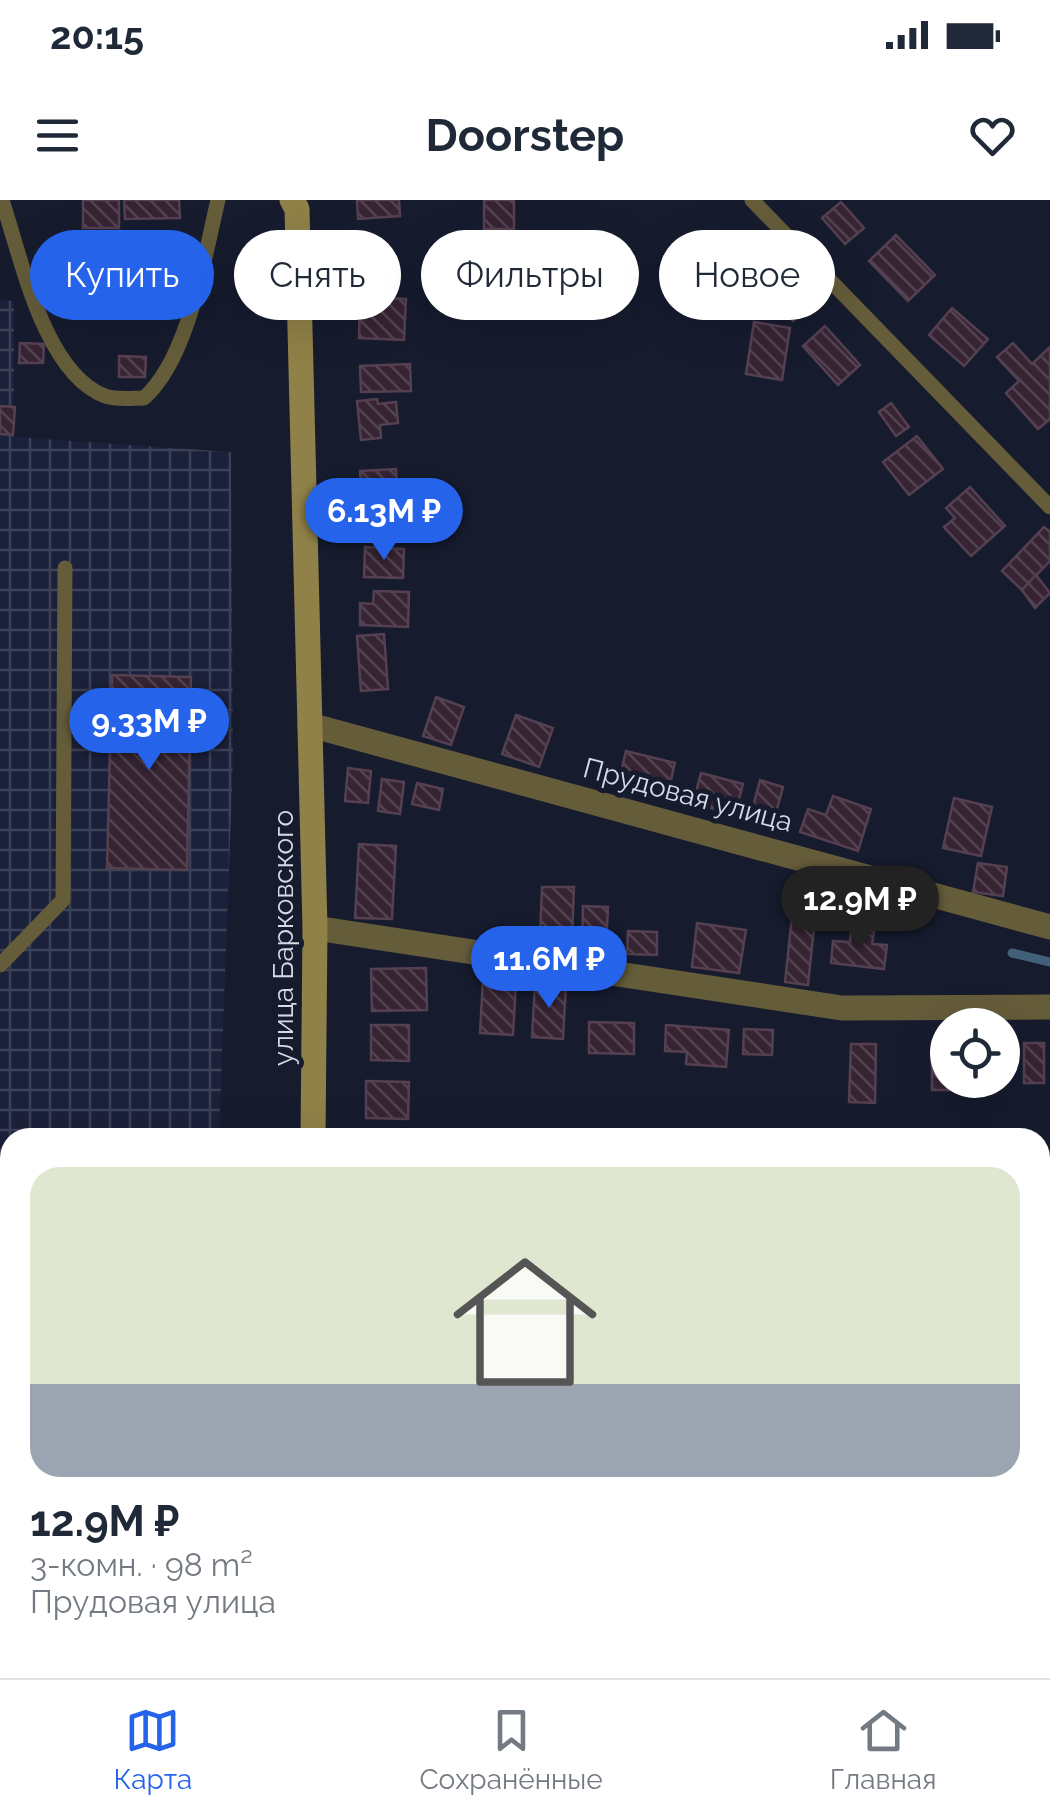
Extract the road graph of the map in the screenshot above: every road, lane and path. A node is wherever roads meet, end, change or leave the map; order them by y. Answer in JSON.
{"nodes":[{"id":1,"x":2,"y":200,"type":"edge"},
{"id":2,"x":218,"y":200,"type":"edge"},
{"id":3,"x":292,"y":200,"type":"edge"},
{"id":4,"x":752,"y":200,"type":"edge"},
{"id":5,"x":1050,"y":507,"type":"edge"},
{"id":6,"x":64,"y":568,"type":"dead end"},
{"id":7,"x":310,"y":724,"type":"junction"},
{"id":8,"x":1050,"y":926,"type":"edge"},
{"id":9,"x":315,"y":928,"type":"junction"},
{"id":10,"x":0,"y":965,"type":"edge"},
{"id":11,"x":1050,"y":1007,"type":"edge"},
{"id":12,"x":312,"y":1128,"type":"edge"}],
"edges":[{"from":1,"to":2,"type":"lane"},
{"from":3,"to":7,"type":"street","name":"улица Барковского"},
{"from":4,"to":5,"type":"lane"},
{"from":6,"to":10,"type":"lane"},
{"from":7,"to":8,"type":"street","name":"Прудовая улица"},
{"from":7,"to":9,"type":"street","name":"улица Барковского"},
{"from":9,"to":11,"type":"street"},
{"from":9,"to":12,"type":"street","name":"улица Барковского"}]}
